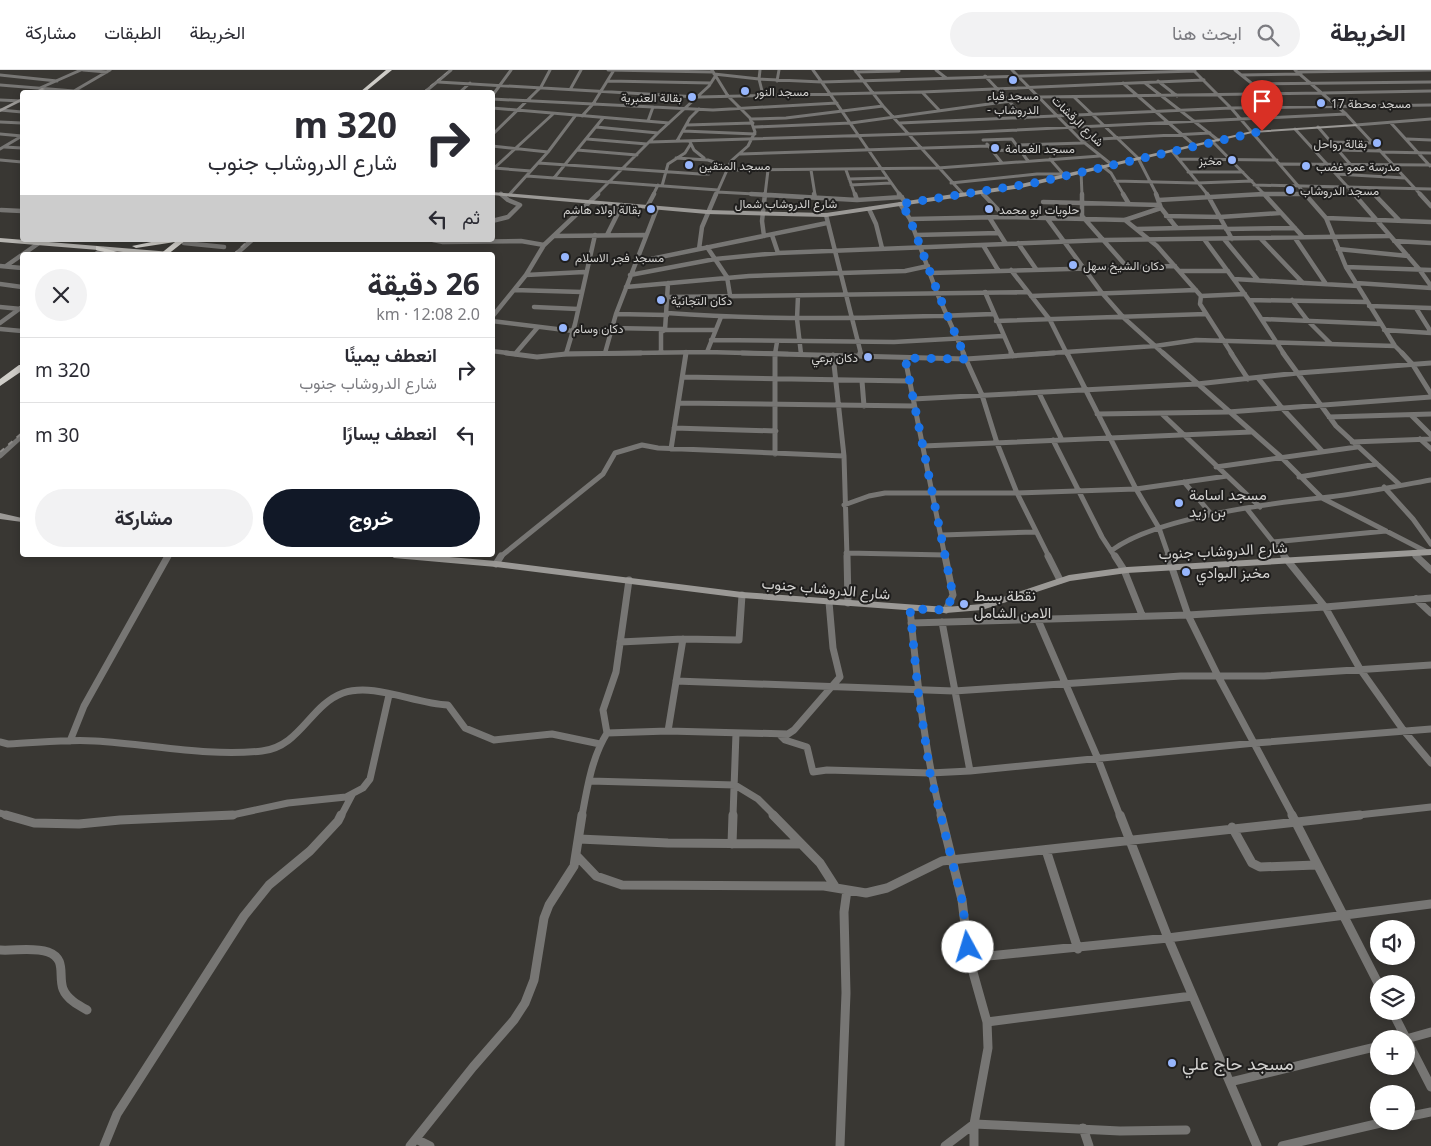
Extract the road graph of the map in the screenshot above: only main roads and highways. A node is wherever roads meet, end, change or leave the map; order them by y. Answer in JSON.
{"nodes":[{"id":1,"x":389,"y":70,"type":"edge"},
{"id":2,"x":394,"y":70,"type":"edge"},
{"id":3,"x":364,"y":90,"type":"edge"},
{"id":4,"x":369,"y":90,"type":"edge"},
{"id":5,"x":0,"y":238,"type":"edge"},
{"id":6,"x":20,"y":238,"type":"edge"},
{"id":7,"x":20,"y":241,"type":"edge"},
{"id":8,"x":30,"y":242,"type":"edge"},
{"id":9,"x":67,"y":242,"type":"edge"},
{"id":10,"x":161,"y":242,"type":"edge"},
{"id":11,"x":184,"y":242,"type":"edge"},
{"id":12,"x":136,"y":246,"type":"junction"},
{"id":13,"x":100,"y":247,"type":"junction"},
{"id":14,"x":115,"y":252,"type":"edge"},
{"id":15,"x":158,"y":252,"type":"edge"},
{"id":16,"x":164,"y":252,"type":"edge"},
{"id":17,"x":170,"y":252,"type":"edge"},
{"id":18,"x":20,"y":363,"type":"edge"},
{"id":19,"x":20,"y":368,"type":"edge"},
{"id":20,"x":0,"y":378,"type":"edge"},
{"id":21,"x":0,"y":383,"type":"edge"}],
"edges":[{"from":1,"to":3,"type":"highway"},
{"from":2,"to":4,"type":"highway"},
{"from":5,"to":6,"type":"main road"},
{"from":5,"to":7,"type":"main road"},
{"from":8,"to":13,"type":"main road"},
{"from":9,"to":13,"type":"main road"},
{"from":10,"to":12,"type":"highway"},
{"from":11,"to":17,"type":"highway"},
{"from":12,"to":13,"type":"main road"},
{"from":12,"to":16,"type":"main road"},
{"from":13,"to":14,"type":"highway"},
{"from":13,"to":15,"type":"main road"},
{"from":18,"to":20,"type":"highway"},
{"from":19,"to":21,"type":"highway"}]}
